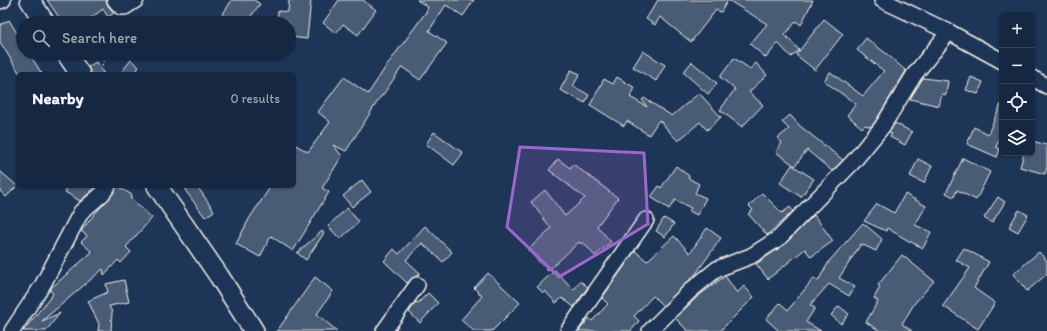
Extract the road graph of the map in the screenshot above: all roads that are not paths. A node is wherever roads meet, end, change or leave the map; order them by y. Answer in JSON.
{"nodes":[{"id":1,"x":3,"y":0,"type":"edge"},
{"id":2,"x":30,"y":0,"type":"edge"},
{"id":3,"x":115,"y":0,"type":"edge"},
{"id":4,"x":136,"y":0,"type":"edge"},
{"id":5,"x":882,"y":0,"type":"edge"},
{"id":6,"x":0,"y":2,"type":"edge"},
{"id":7,"x":40,"y":16,"type":"edge"},
{"id":8,"x":949,"y":32,"type":"junction"},
{"id":9,"x":999,"y":59,"type":"edge"},
{"id":10,"x":71,"y":60,"type":"edge"},
{"id":11,"x":79,"y":72,"type":"edge"},
{"id":12,"x":1035,"y":80,"type":"edge"},
{"id":13,"x":1047,"y":86,"type":"edge"},
{"id":14,"x":106,"y":188,"type":"edge"},
{"id":15,"x":158,"y":188,"type":"edge"},
{"id":16,"x":646,"y":220,"type":"dead end"},
{"id":17,"x":417,"y":285,"type":"dead end"},
{"id":18,"x":12,"y":331,"type":"edge"},
{"id":19,"x":254,"y":331,"type":"edge"},
{"id":20,"x":384,"y":331,"type":"edge"},
{"id":21,"x":568,"y":331,"type":"edge"},
{"id":22,"x":650,"y":331,"type":"edge"}],
"edges":[{"from":1,"to":6,"type":"street"},
{"from":2,"to":7,"type":"main road"},
{"from":3,"to":4,"type":"street"},
{"from":5,"to":8,"type":"street"},
{"from":8,"to":9,"type":"street"},
{"from":8,"to":22,"type":"street"},
{"from":10,"to":11,"type":"main road"},
{"from":12,"to":13,"type":"street"},
{"from":14,"to":18,"type":"street"},
{"from":15,"to":19,"type":"main road"},
{"from":16,"to":21,"type":"street"},
{"from":17,"to":20,"type":"street"}]}
